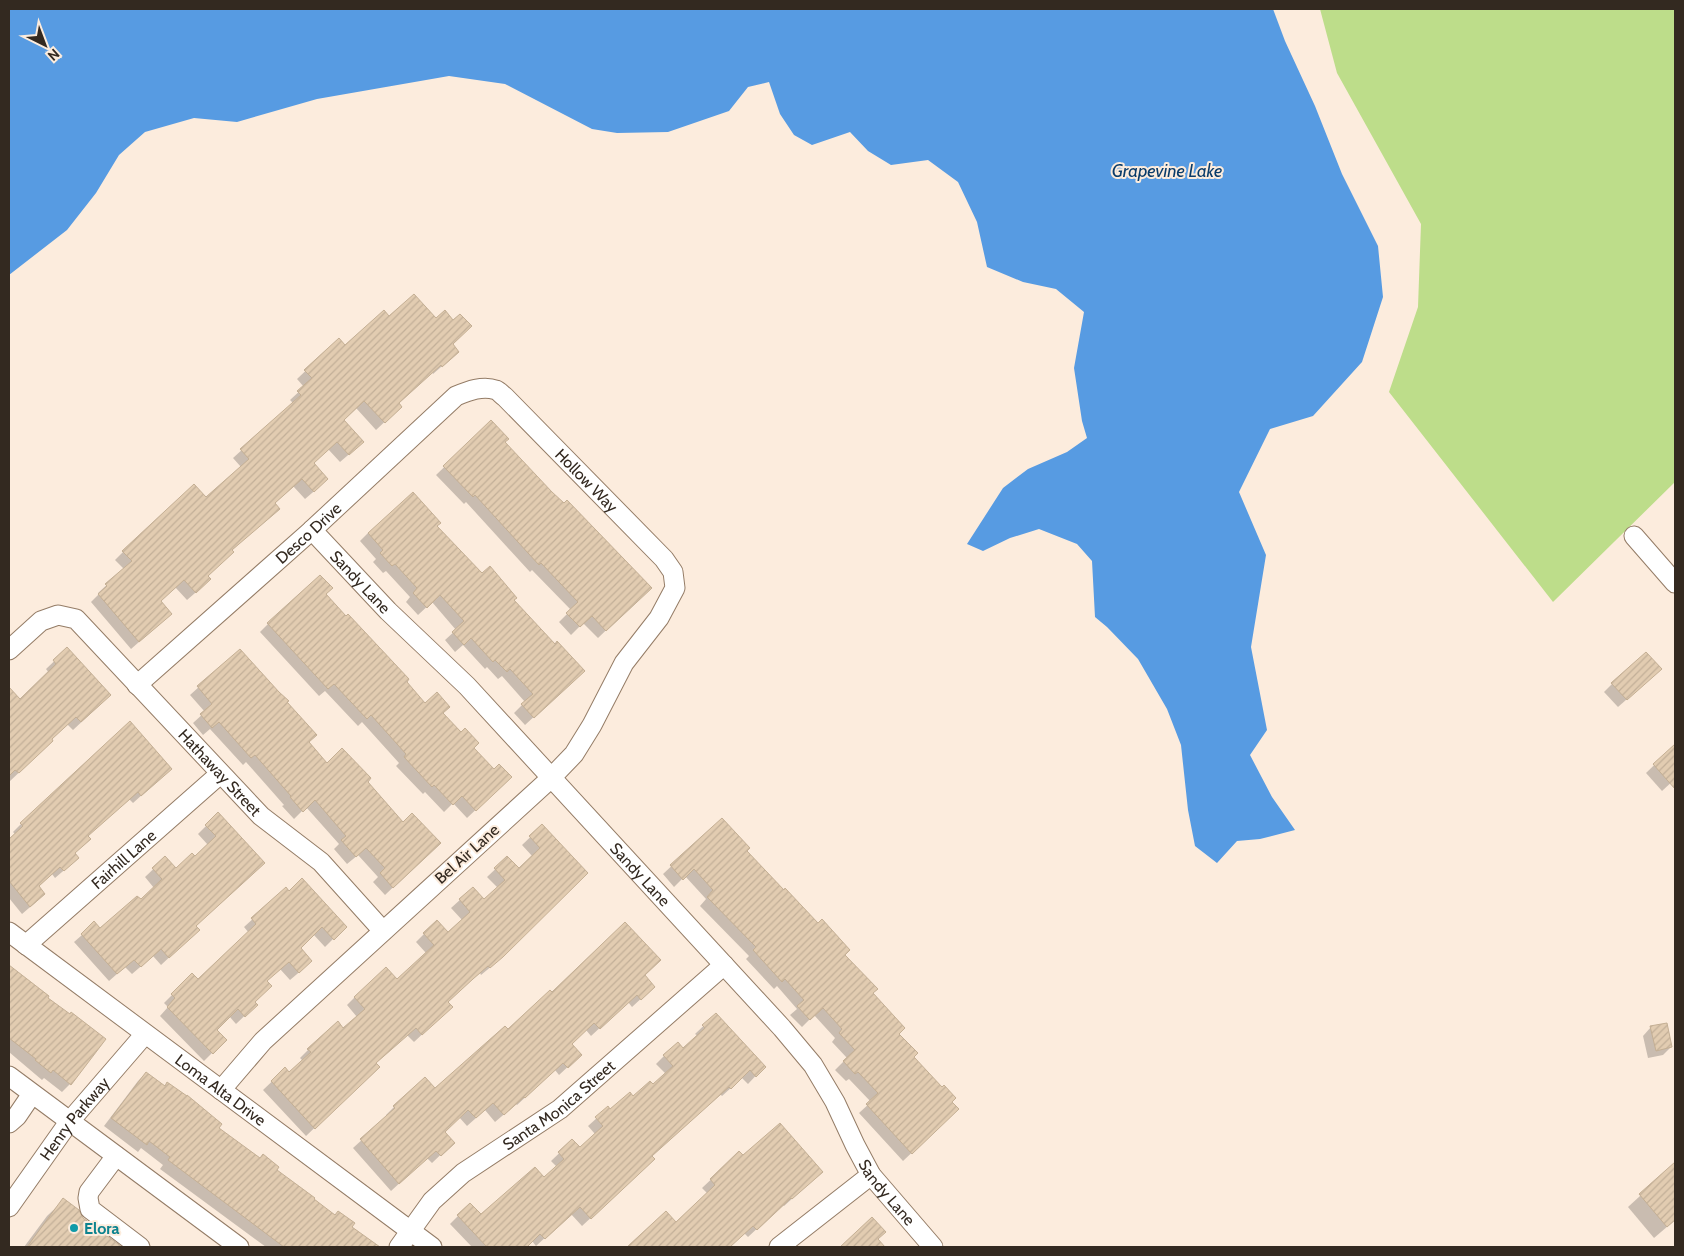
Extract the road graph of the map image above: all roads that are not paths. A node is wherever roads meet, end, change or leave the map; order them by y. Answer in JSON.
{"nodes":[{"id":1,"x":483,"y":388,"type":"joint"},
{"id":2,"x":312,"y":530,"type":"junction"},
{"id":3,"x":1634,"y":536,"type":"dead end"},
{"id":4,"x":1675,"y":583,"type":"edge"},
{"id":5,"x":675,"y":588,"type":"joint"},
{"id":6,"x":9,"y":650,"type":"edge"},
{"id":7,"x":136,"y":685,"type":"junction"},
{"id":8,"x":220,"y":774,"type":"junction"},
{"id":9,"x":550,"y":779,"type":"junction"},
{"id":10,"x":383,"y":931,"type":"junction"},
{"id":11,"x":9,"y":932,"type":"edge"},
{"id":12,"x":26,"y":945,"type":"junction"},
{"id":13,"x":724,"y":965,"type":"junction"},
{"id":14,"x":145,"y":1034,"type":"junction"},
{"id":15,"x":9,"y":1076,"type":"edge"},
{"id":16,"x":221,"y":1090,"type":"junction"},
{"id":17,"x":32,"y":1094,"type":"junction"},
{"id":18,"x":69,"y":1122,"type":"junction"},
{"id":19,"x":9,"y":1123,"type":"edge"},
{"id":20,"x":116,"y":1156,"type":"junction"},
{"id":21,"x":871,"y":1175,"type":"junction"},
{"id":22,"x":9,"y":1207,"type":"edge"},
{"id":23,"x":411,"y":1232,"type":"junction"},
{"id":24,"x":140,"y":1247,"type":"edge"},
{"id":25,"x":239,"y":1247,"type":"edge"},
{"id":26,"x":399,"y":1247,"type":"edge"},
{"id":27,"x":432,"y":1247,"type":"edge"},
{"id":28,"x":780,"y":1247,"type":"edge"},
{"id":29,"x":933,"y":1247,"type":"edge"}],
"edges":[{"from":1,"to":2,"type":"street","name":"Desco Drive"},
{"from":1,"to":5,"type":"street","name":"Hollow Way"},
{"from":2,"to":7,"type":"street","name":"Desco Drive"},
{"from":2,"to":9,"type":"street","name":"Sandy Lane"},
{"from":3,"to":4,"type":"street"},
{"from":5,"to":9,"type":"street","name":"Bel Air Lane"},
{"from":6,"to":7,"type":"street","name":"Hathaway Street"},
{"from":7,"to":8,"type":"street","name":"Hathaway Street"},
{"from":8,"to":10,"type":"street","name":"Hathaway Street"},
{"from":8,"to":12,"type":"street","name":"Fairhill Lane"},
{"from":9,"to":10,"type":"street","name":"Bel Air Lane"},
{"from":9,"to":13,"type":"street","name":"Sandy Lane"},
{"from":10,"to":16,"type":"street","name":"Bel Air Lane"},
{"from":11,"to":12,"type":"street","name":"Loma Alta Drive"},
{"from":12,"to":14,"type":"street","name":"Loma Alta Drive"},
{"from":13,"to":21,"type":"street","name":"Sandy Lane"},
{"from":13,"to":23,"type":"street","name":"Santa Monica Street"},
{"from":14,"to":16,"type":"street","name":"Loma Alta Drive"},
{"from":14,"to":18,"type":"street","name":"Henry Parkway"},
{"from":15,"to":17,"type":"street"},
{"from":16,"to":23,"type":"street","name":"Loma Alta Drive"},
{"from":17,"to":18,"type":"street"},
{"from":17,"to":19,"type":"street"},
{"from":18,"to":20,"type":"street"},
{"from":18,"to":22,"type":"street","name":"Henry Parkway"},
{"from":20,"to":24,"type":"street"},
{"from":20,"to":25,"type":"street"},
{"from":21,"to":28,"type":"street"},
{"from":21,"to":29,"type":"street","name":"Sandy Lane"},
{"from":23,"to":26,"type":"street","name":"Santa Monica Street"},
{"from":23,"to":27,"type":"street","name":"Loma Alta Drive"}]}
